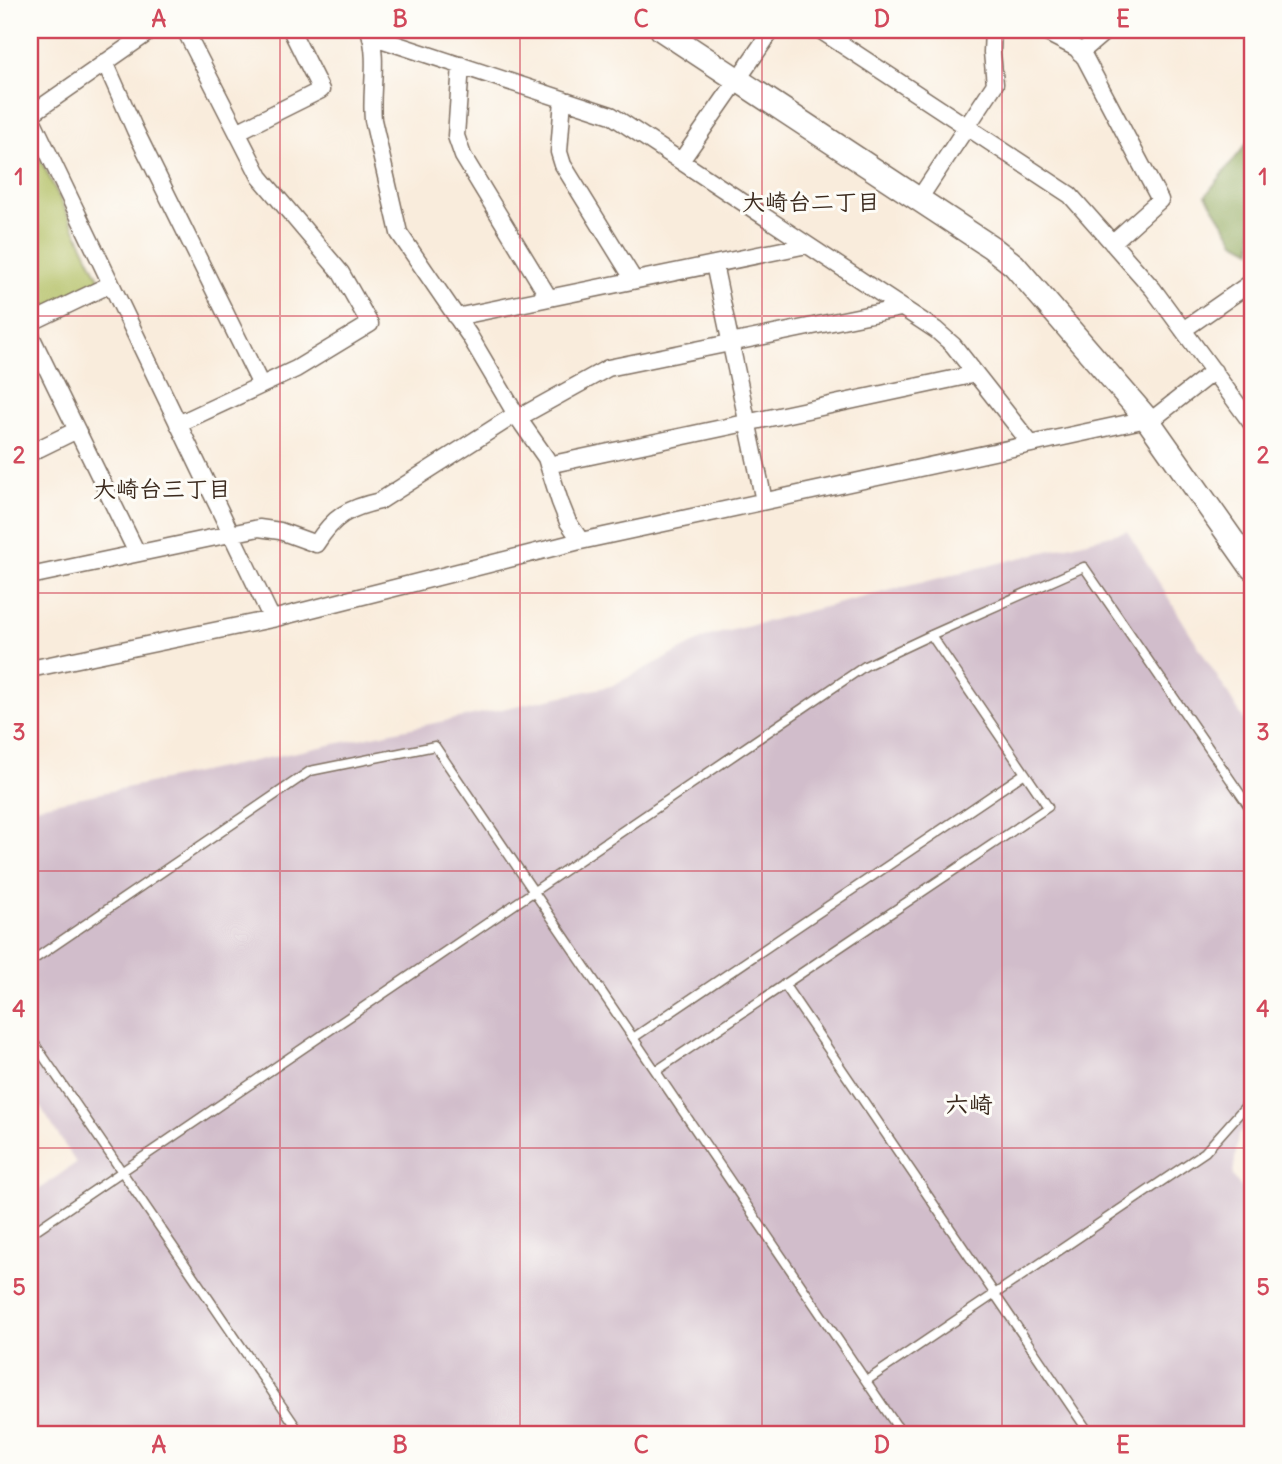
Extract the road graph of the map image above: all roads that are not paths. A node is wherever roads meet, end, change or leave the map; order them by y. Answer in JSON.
{"nodes":[{"id":1,"x":152,"y":30,"type":"edge"},
{"id":2,"x":185,"y":30,"type":"edge"},
{"id":3,"x":291,"y":30,"type":"edge"},
{"id":4,"x":662,"y":30,"type":"edge"},
{"id":5,"x":772,"y":30,"type":"edge"},
{"id":6,"x":820,"y":30,"type":"edge"},
{"id":7,"x":993,"y":30,"type":"edge"},
{"id":8,"x":1041,"y":30,"type":"edge"},
{"id":9,"x":1107,"y":30,"type":"edge"},
{"id":10,"x":370,"y":34,"type":"edge"},
{"id":11,"x":1080,"y":53,"type":"junction"},
{"id":12,"x":105,"y":62,"type":"junction"},
{"id":13,"x":461,"y":65,"type":"junction"},
{"id":14,"x":738,"y":80,"type":"junction"},
{"id":15,"x":563,"y":99,"type":"junction"},
{"id":16,"x":30,"y":115,"type":"edge"},
{"id":17,"x":967,"y":127,"type":"junction"},
{"id":18,"x":237,"y":132,"type":"junction"},
{"id":19,"x":681,"y":161,"type":"junction"},
{"id":20,"x":919,"y":199,"type":"junction"},
{"id":21,"x":1112,"y":243,"type":"junction"},
{"id":22,"x":807,"y":245,"type":"junction"},
{"id":23,"x":714,"y":264,"type":"junction"},
{"id":24,"x":634,"y":280,"type":"junction"},
{"id":25,"x":1252,"y":282,"type":"edge"},
{"id":26,"x":111,"y":284,"type":"junction"},
{"id":27,"x":549,"y":298,"type":"junction"},
{"id":28,"x":901,"y":308,"type":"junction"},
{"id":29,"x":456,"y":317,"type":"junction"},
{"id":30,"x":30,"y":323,"type":"edge"},
{"id":31,"x":1183,"y":330,"type":"junction"},
{"id":32,"x":30,"y":334,"type":"edge"},
{"id":33,"x":730,"y":343,"type":"junction"},
{"id":34,"x":35,"y":360,"type":"edge"},
{"id":35,"x":1214,"y":371,"type":"junction"},
{"id":36,"x":976,"y":374,"type":"junction"},
{"id":37,"x":261,"y":385,"type":"junction"},
{"id":38,"x":517,"y":416,"type":"junction"},
{"id":39,"x":1148,"y":420,"type":"junction"},
{"id":40,"x":747,"y":423,"type":"junction"},
{"id":41,"x":178,"y":424,"type":"junction"},
{"id":42,"x":1252,"y":424,"type":"edge"},
{"id":43,"x":77,"y":430,"type":"junction"},
{"id":44,"x":1031,"y":444,"type":"junction"},
{"id":45,"x":30,"y":453,"type":"edge"},
{"id":46,"x":548,"y":465,"type":"junction"},
{"id":47,"x":764,"y":501,"type":"junction"},
{"id":48,"x":231,"y":534,"type":"junction"},
{"id":49,"x":581,"y":541,"type":"junction"},
{"id":50,"x":137,"y":553,"type":"junction"},
{"id":51,"x":1252,"y":568,"type":"edge"},
{"id":52,"x":30,"y":576,"type":"edge"},
{"id":53,"x":272,"y":619,"type":"junction"},
{"id":54,"x":931,"y":635,"type":"junction"},
{"id":55,"x":30,"y":669,"type":"edge"},
{"id":56,"x":1025,"y":773,"type":"junction"},
{"id":57,"x":1252,"y":811,"type":"edge"},
{"id":58,"x":534,"y":891,"type":"junction"},
{"id":59,"x":30,"y":962,"type":"edge"},
{"id":60,"x":784,"y":984,"type":"junction"},
{"id":61,"x":30,"y":1037,"type":"edge"},
{"id":62,"x":633,"y":1038,"type":"junction"},
{"id":63,"x":656,"y":1071,"type":"junction"},
{"id":64,"x":1252,"y":1099,"type":"edge"},
{"id":65,"x":121,"y":1171,"type":"junction"},
{"id":66,"x":30,"y":1234,"type":"edge"},
{"id":67,"x":995,"y":1294,"type":"junction"},
{"id":68,"x":866,"y":1381,"type":"junction"},
{"id":69,"x":897,"y":1426,"type":"junction"},
{"id":70,"x":301,"y":1434,"type":"edge"},
{"id":71,"x":885,"y":1434,"type":"edge"},
{"id":72,"x":902,"y":1434,"type":"edge"},
{"id":73,"x":1090,"y":1434,"type":"edge"}],
"edges":[{"from":1,"to":12,"type":"street"},
{"from":2,"to":18,"type":"street"},
{"from":3,"to":18,"type":"street"},
{"from":4,"to":14,"type":"street"},
{"from":5,"to":14,"type":"street"},
{"from":6,"to":17,"type":"street"},
{"from":7,"to":17,"type":"street"},
{"from":8,"to":11,"type":"street"},
{"from":9,"to":11,"type":"street"},
{"from":10,"to":13,"type":"street"},
{"from":10,"to":29,"type":"street"},
{"from":11,"to":21,"type":"street"},
{"from":12,"to":16,"type":"street"},
{"from":12,"to":37,"type":"street"},
{"from":13,"to":15,"type":"street"},
{"from":13,"to":27,"type":"street"},
{"from":14,"to":19,"type":"street"},
{"from":14,"to":20,"type":"street"},
{"from":15,"to":19,"type":"street"},
{"from":15,"to":24,"type":"street"},
{"from":16,"to":26,"type":"street"},
{"from":17,"to":20,"type":"street"},
{"from":17,"to":21,"type":"street"},
{"from":18,"to":37,"type":"street"},
{"from":19,"to":22,"type":"street"},
{"from":20,"to":39,"type":"street"},
{"from":21,"to":31,"type":"street"},
{"from":22,"to":23,"type":"street"},
{"from":22,"to":28,"type":"street"},
{"from":23,"to":24,"type":"street"},
{"from":23,"to":33,"type":"street"},
{"from":24,"to":27,"type":"street"},
{"from":25,"to":31,"type":"street"},
{"from":26,"to":30,"type":"street"},
{"from":26,"to":41,"type":"street"},
{"from":27,"to":29,"type":"street"},
{"from":28,"to":33,"type":"street"},
{"from":28,"to":36,"type":"street"},
{"from":29,"to":38,"type":"street"},
{"from":31,"to":35,"type":"street"},
{"from":32,"to":34,"type":"street"},
{"from":33,"to":38,"type":"street"},
{"from":33,"to":40,"type":"street"},
{"from":34,"to":43,"type":"street"},
{"from":35,"to":39,"type":"street"},
{"from":35,"to":42,"type":"street"},
{"from":36,"to":40,"type":"street"},
{"from":36,"to":44,"type":"street"},
{"from":37,"to":41,"type":"street"},
{"from":38,"to":46,"type":"street"},
{"from":38,"to":48,"type":"street"},
{"from":39,"to":44,"type":"street"},
{"from":39,"to":51,"type":"street"},
{"from":40,"to":46,"type":"street"},
{"from":40,"to":47,"type":"street"},
{"from":41,"to":48,"type":"street"},
{"from":43,"to":45,"type":"street"},
{"from":43,"to":50,"type":"street"},
{"from":44,"to":47,"type":"street"},
{"from":46,"to":49,"type":"street"},
{"from":47,"to":49,"type":"street"},
{"from":48,"to":50,"type":"street"},
{"from":48,"to":53,"type":"street"},
{"from":49,"to":53,"type":"street"},
{"from":50,"to":52,"type":"street"},
{"from":53,"to":55,"type":"street"},
{"from":54,"to":56,"type":"lane"},
{"from":54,"to":57,"type":"lane"},
{"from":54,"to":58,"type":"lane"},
{"from":56,"to":60,"type":"lane"},
{"from":56,"to":62,"type":"lane"},
{"from":58,"to":59,"type":"lane"},
{"from":58,"to":62,"type":"lane"},
{"from":58,"to":65,"type":"lane"},
{"from":60,"to":63,"type":"lane"},
{"from":60,"to":67,"type":"lane"},
{"from":61,"to":65,"type":"lane"},
{"from":62,"to":63,"type":"lane"},
{"from":63,"to":68,"type":"lane"},
{"from":64,"to":67,"type":"lane"},
{"from":65,"to":66,"type":"lane"},
{"from":65,"to":70,"type":"lane"},
{"from":67,"to":68,"type":"lane"},
{"from":67,"to":73,"type":"lane"},
{"from":68,"to":69,"type":"lane"},
{"from":69,"to":71,"type":"lane"},
{"from":69,"to":72,"type":"lane"}]}
